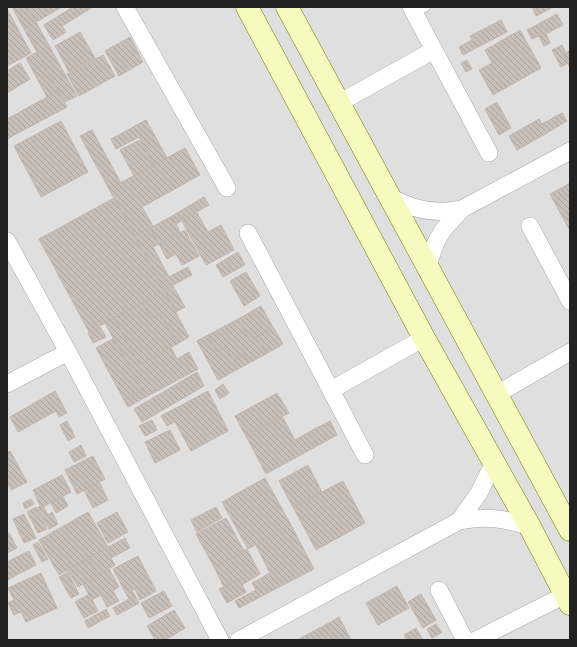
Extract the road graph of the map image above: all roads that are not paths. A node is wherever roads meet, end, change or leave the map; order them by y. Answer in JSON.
{"nodes":[{"id":1,"x":125,"y":7,"type":"edge"},
{"id":2,"x":247,"y":7,"type":"edge"},
{"id":3,"x":287,"y":7,"type":"edge"},
{"id":4,"x":417,"y":9,"type":"edge"},
{"id":5,"x":434,"y":50,"type":"junction"},
{"id":6,"x":339,"y":103,"type":"junction"},
{"id":7,"x":570,"y":151,"type":"edge"},
{"id":8,"x":489,"y":153,"type":"dead end"},
{"id":9,"x":227,"y":188,"type":"dead end"},
{"id":10,"x":388,"y":196,"type":"junction"},
{"id":11,"x":462,"y":210,"type":"junction"},
{"id":12,"x":530,"y":226,"type":"dead end"},
{"id":13,"x":248,"y":233,"type":"dead end"},
{"id":14,"x":7,"y":241,"type":"edge"},
{"id":15,"x":427,"y":268,"type":"junction"},
{"id":16,"x":570,"y":301,"type":"edge"},
{"id":17,"x":424,"y":338,"type":"junction"},
{"id":18,"x":68,"y":352,"type":"junction"},
{"id":19,"x":570,"y":352,"type":"edge"},
{"id":20,"x":7,"y":384,"type":"edge"},
{"id":21,"x":331,"y":390,"type":"junction"},
{"id":22,"x":497,"y":394,"type":"junction"},
{"id":23,"x":365,"y":455,"type":"dead end"},
{"id":24,"x":494,"y":462,"type":"junction"},
{"id":25,"x":459,"y":521,"type":"junction"},
{"id":26,"x":530,"y":527,"type":"junction"},
{"id":27,"x":570,"y":530,"type":"edge"},
{"id":28,"x":439,"y":590,"type":"dead end"},
{"id":29,"x":567,"y":600,"type":"edge"},
{"id":30,"x":220,"y":640,"type":"edge"},
{"id":31,"x":239,"y":640,"type":"edge"},
{"id":32,"x":465,"y":640,"type":"edge"},
{"id":33,"x":476,"y":640,"type":"edge"}],
"edges":[{"from":1,"to":9,"type":"street"},
{"from":2,"to":17,"type":"main road"},
{"from":3,"to":6,"type":"main road"},
{"from":4,"to":5,"type":"street"},
{"from":5,"to":6,"type":"street"},
{"from":5,"to":8,"type":"street"},
{"from":6,"to":10,"type":"main road"},
{"from":7,"to":11,"type":"street"},
{"from":10,"to":11,"type":"street"},
{"from":10,"to":15,"type":"main road"},
{"from":11,"to":15,"type":"street"},
{"from":12,"to":16,"type":"street"},
{"from":13,"to":21,"type":"street"},
{"from":14,"to":18,"type":"street"},
{"from":15,"to":22,"type":"main road"},
{"from":17,"to":21,"type":"street"},
{"from":17,"to":24,"type":"main road"},
{"from":18,"to":20,"type":"street"},
{"from":18,"to":30,"type":"street"},
{"from":19,"to":22,"type":"street"},
{"from":21,"to":23,"type":"street"},
{"from":22,"to":27,"type":"main road"},
{"from":24,"to":25,"type":"street"},
{"from":24,"to":26,"type":"main road"},
{"from":25,"to":26,"type":"street"},
{"from":25,"to":31,"type":"street"},
{"from":26,"to":29,"type":"main road"},
{"from":28,"to":32,"type":"street"},
{"from":29,"to":33,"type":"street"}]}
